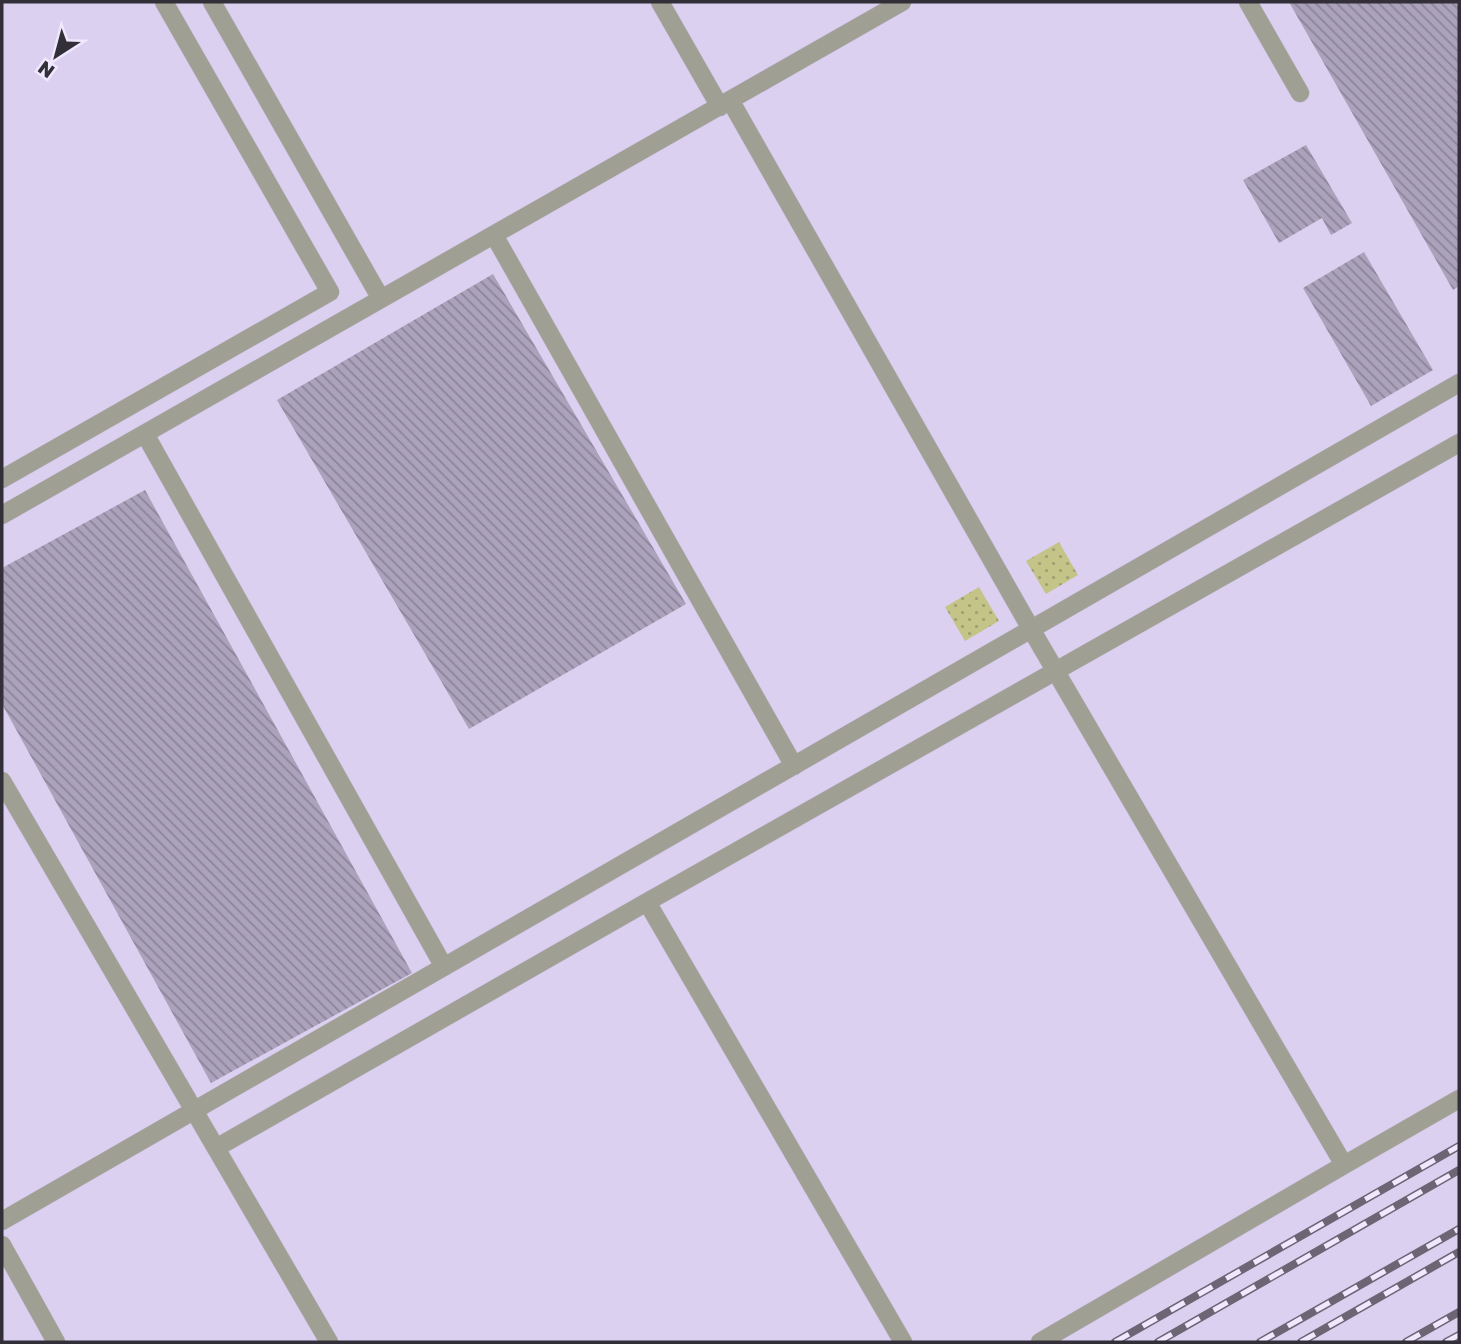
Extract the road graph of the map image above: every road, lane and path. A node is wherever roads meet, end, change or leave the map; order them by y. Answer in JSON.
{"nodes":[{"id":1,"x":164,"y":2,"type":"edge"},
{"id":2,"x":212,"y":2,"type":"edge"},
{"id":3,"x":660,"y":2,"type":"edge"},
{"id":4,"x":902,"y":2,"type":"edge"},
{"id":5,"x":1248,"y":2,"type":"edge"},
{"id":6,"x":1300,"y":93,"type":"dead end"},
{"id":7,"x":725,"y":103,"type":"junction"},
{"id":8,"x":494,"y":235,"type":"junction"},
{"id":9,"x":380,"y":299,"type":"junction"},
{"id":10,"x":1459,"y":383,"type":"edge"},
{"id":11,"x":145,"y":434,"type":"junction"},
{"id":12,"x":1459,"y":443,"type":"edge"},
{"id":13,"x":2,"y":479,"type":"edge"},
{"id":14,"x":2,"y":514,"type":"edge"},
{"id":15,"x":1031,"y":629,"type":"junction"},
{"id":16,"x":1056,"y":670,"type":"junction"},
{"id":17,"x":793,"y":766,"type":"junction"},
{"id":18,"x":2,"y":781,"type":"edge"},
{"id":19,"x":647,"y":902,"type":"junction"},
{"id":20,"x":444,"y":967,"type":"junction"},
{"id":21,"x":1459,"y":1099,"type":"edge"},
{"id":22,"x":194,"y":1111,"type":"junction"},
{"id":23,"x":216,"y":1148,"type":"junction"},
{"id":24,"x":1344,"y":1165,"type":"junction"},
{"id":25,"x":2,"y":1221,"type":"edge"},
{"id":26,"x":2,"y":1245,"type":"edge"},
{"id":27,"x":56,"y":1342,"type":"edge"},
{"id":28,"x":329,"y":1342,"type":"edge"},
{"id":29,"x":903,"y":1342,"type":"edge"},
{"id":30,"x":1040,"y":1342,"type":"edge"}],
"edges":[{"from":1,"to":13,"type":"lane"},
{"from":2,"to":9,"type":"lane"},
{"from":3,"to":7,"type":"lane"},
{"from":4,"to":7,"type":"lane"},
{"from":5,"to":6,"type":"lane"},
{"from":7,"to":8,"type":"lane"},
{"from":7,"to":15,"type":"lane"},
{"from":8,"to":9,"type":"lane"},
{"from":8,"to":17,"type":"lane"},
{"from":9,"to":11,"type":"lane"},
{"from":10,"to":15,"type":"lane"},
{"from":11,"to":14,"type":"lane"},
{"from":11,"to":20,"type":"lane"},
{"from":12,"to":16,"type":"lane"},
{"from":15,"to":16,"type":"lane"},
{"from":15,"to":17,"type":"lane"},
{"from":16,"to":19,"type":"lane"},
{"from":16,"to":24,"type":"lane"},
{"from":17,"to":20,"type":"lane"},
{"from":18,"to":22,"type":"lane"},
{"from":19,"to":23,"type":"lane"},
{"from":19,"to":29,"type":"lane"},
{"from":20,"to":22,"type":"lane"},
{"from":21,"to":24,"type":"lane"},
{"from":22,"to":23,"type":"lane"},
{"from":22,"to":25,"type":"lane"},
{"from":23,"to":28,"type":"lane"},
{"from":24,"to":30,"type":"lane"},
{"from":26,"to":27,"type":"lane"}]}
